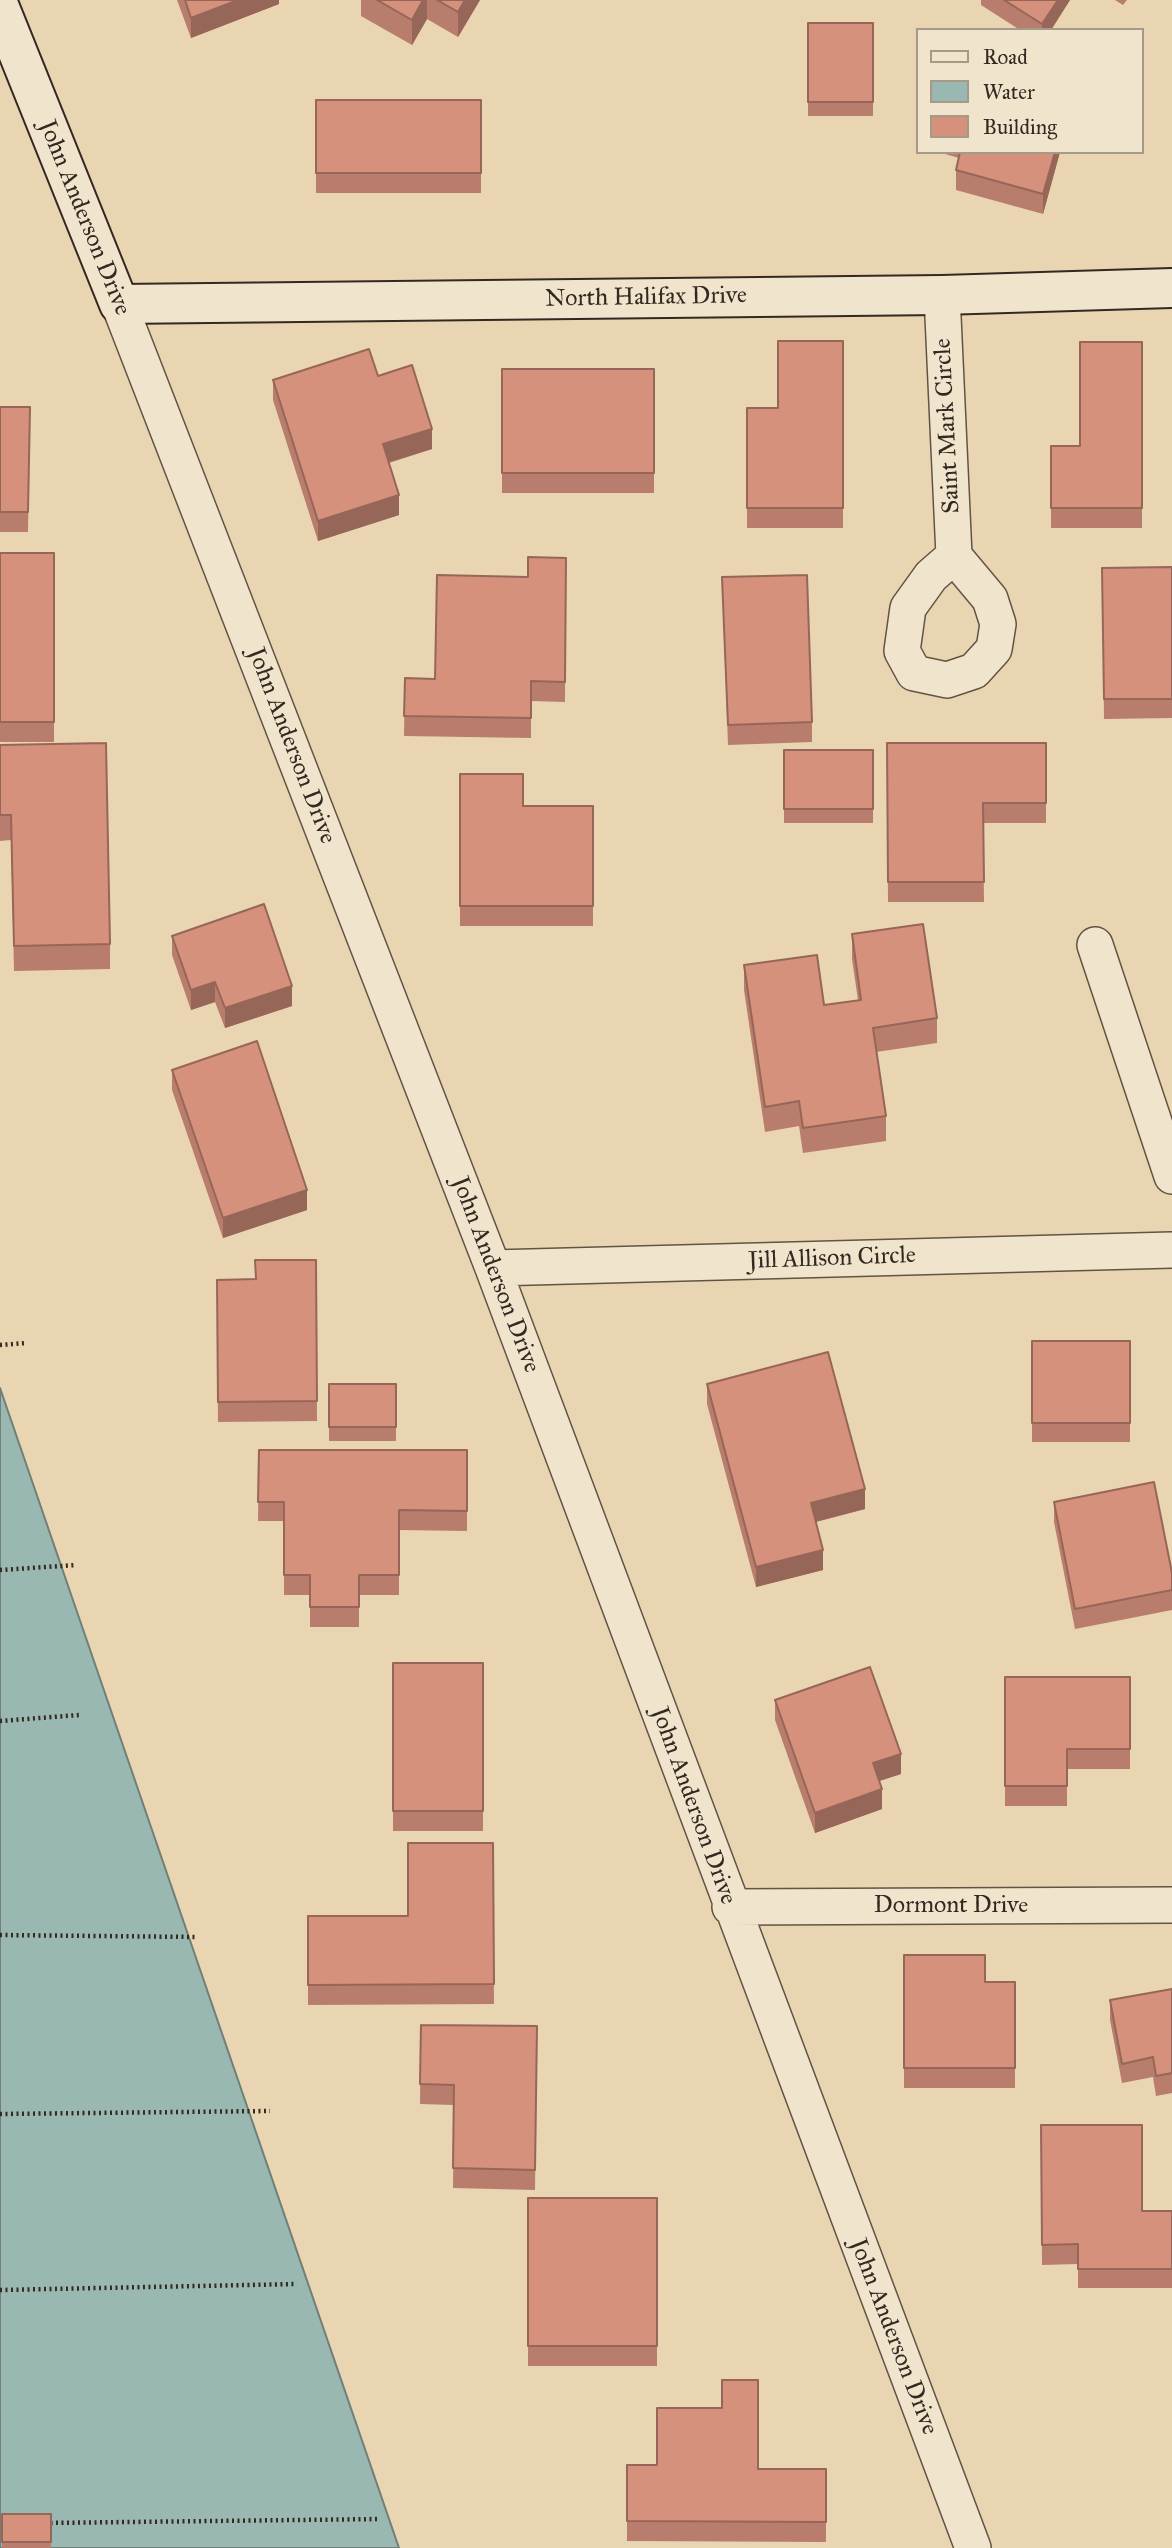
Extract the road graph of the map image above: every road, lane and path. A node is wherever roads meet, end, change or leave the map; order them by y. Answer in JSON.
{"nodes":[{"id":1,"x":0,"y":8,"type":"edge"},
{"id":2,"x":1172,"y":288,"type":"edge"},
{"id":3,"x":942,"y":295,"type":"junction"},
{"id":4,"x":119,"y":304,"type":"junction"},
{"id":5,"x":954,"y":556,"type":"dead end"},
{"id":6,"x":1095,"y":945,"type":"dead end"},
{"id":7,"x":1172,"y":1176,"type":"edge"},
{"id":8,"x":1172,"y":1250,"type":"edge"},
{"id":9,"x":493,"y":1268,"type":"junction"},
{"id":10,"x":26,"y":1343,"type":"dead end"},
{"id":11,"x":0,"y":1345,"type":"edge"},
{"id":12,"x":76,"y":1565,"type":"dead end"},
{"id":13,"x":0,"y":1570,"type":"edge"},
{"id":14,"x":79,"y":1715,"type":"dead end"},
{"id":15,"x":0,"y":1721,"type":"edge"},
{"id":16,"x":1172,"y":1905,"type":"edge"},
{"id":17,"x":730,"y":1907,"type":"junction"},
{"id":18,"x":0,"y":1935,"type":"edge"},
{"id":19,"x":196,"y":1937,"type":"dead end"},
{"id":20,"x":270,"y":2111,"type":"dead end"},
{"id":21,"x":0,"y":2114,"type":"edge"},
{"id":22,"x":297,"y":2284,"type":"dead end"},
{"id":23,"x":0,"y":2290,"type":"edge"},
{"id":24,"x":380,"y":2519,"type":"dead end"},
{"id":25,"x":32,"y":2523,"type":"edge"},
{"id":26,"x":973,"y":2548,"type":"edge"}],
"edges":[{"from":1,"to":4,"type":"street","name":"John Anderson Drive"},
{"from":2,"to":3,"type":"street","name":"North Halifax Drive"},
{"from":3,"to":4,"type":"street","name":"North Halifax Drive"},
{"from":3,"to":5,"type":"street","name":"Saint Mark Circle"},
{"from":4,"to":9,"type":"street","name":"John Anderson Drive"},
{"from":6,"to":7,"type":"street"},
{"from":8,"to":9,"type":"street","name":"Jill Allison Circle"},
{"from":9,"to":17,"type":"street","name":"John Anderson Drive"},
{"from":10,"to":11,"type":"path"},
{"from":12,"to":13,"type":"path"},
{"from":14,"to":15,"type":"path"},
{"from":16,"to":17,"type":"street","name":"Dormont Drive"},
{"from":17,"to":26,"type":"street","name":"John Anderson Drive"},
{"from":18,"to":19,"type":"path"},
{"from":20,"to":21,"type":"path"},
{"from":22,"to":23,"type":"path"},
{"from":24,"to":25,"type":"path"}]}
